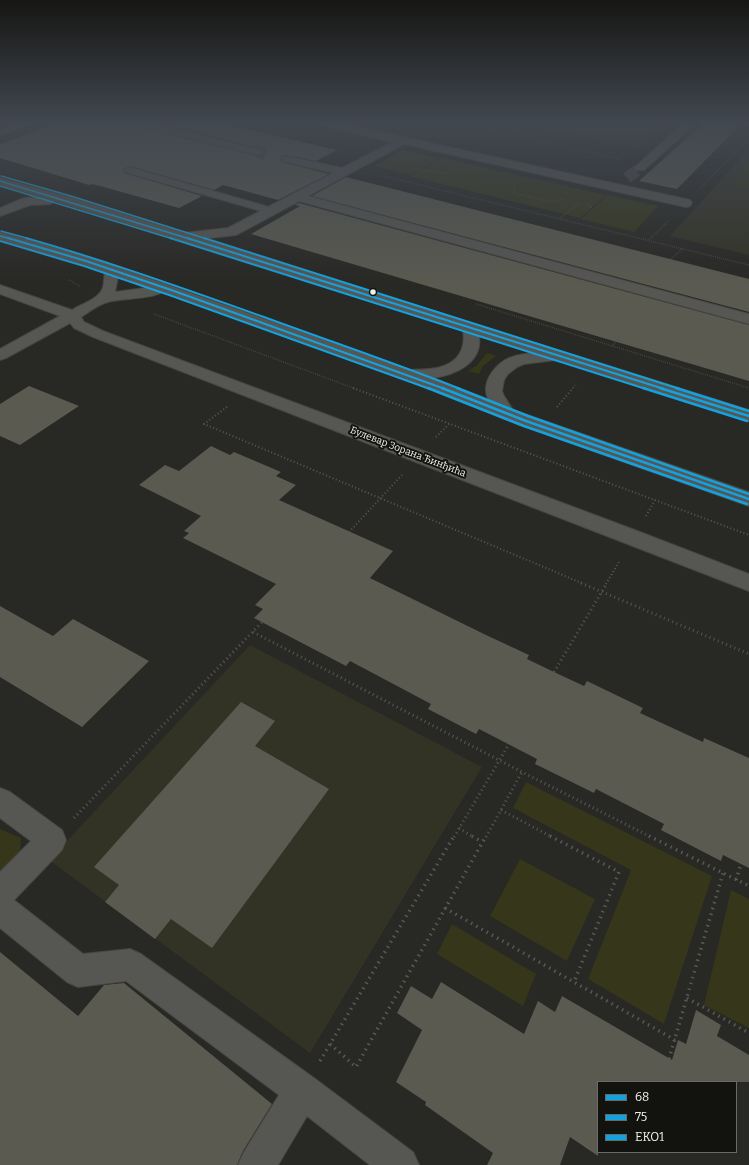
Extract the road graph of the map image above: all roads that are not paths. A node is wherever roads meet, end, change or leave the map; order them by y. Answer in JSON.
{"nodes":[{"id":1,"x":156,"y":177,"type":"edge"},
{"id":2,"x":334,"y":177,"type":"edge"},
{"id":3,"x":568,"y":177,"type":"edge"},
{"id":4,"x":627,"y":178,"type":"tunnel mouth"},
{"id":5,"x":2,"y":182,"type":"edge"},
{"id":6,"x":616,"y":188,"type":"junction"},
{"id":7,"x":0,"y":197,"type":"edge"},
{"id":8,"x":298,"y":197,"type":"junction"},
{"id":9,"x":69,"y":201,"type":"junction"},
{"id":10,"x":686,"y":203,"type":"dead end"},
{"id":11,"x":272,"y":211,"type":"junction"},
{"id":12,"x":0,"y":212,"type":"edge"},
{"id":13,"x":231,"y":232,"type":"junction"},
{"id":14,"x":0,"y":236,"type":"edge"},
{"id":15,"x":184,"y":237,"type":"junction"},
{"id":16,"x":231,"y":252,"type":"junction"},
{"id":17,"x":112,"y":271,"type":"junction"},
{"id":18,"x":161,"y":287,"type":"junction"},
{"id":19,"x":0,"y":289,"type":"edge"},
{"id":20,"x":104,"y":298,"type":"junction"},
{"id":21,"x":72,"y":315,"type":"junction"},
{"id":22,"x":749,"y":319,"type":"edge"},
{"id":23,"x":470,"y":328,"type":"junction"},
{"id":24,"x":0,"y":355,"type":"edge"},
{"id":25,"x":561,"y":357,"type":"junction"},
{"id":26,"x":407,"y":374,"type":"junction"},
{"id":27,"x":507,"y":414,"type":"junction"},
{"id":28,"x":749,"y":416,"type":"edge"},
{"id":29,"x":749,"y":499,"type":"edge"},
{"id":30,"x":749,"y":583,"type":"edge"},
{"id":31,"x":0,"y":801,"type":"edge"},
{"id":32,"x":0,"y":893,"type":"edge"},
{"id":33,"x":0,"y":908,"type":"edge"},
{"id":34,"x":302,"y":1090,"type":"junction"},
{"id":35,"x":257,"y":1165,"type":"edge"},
{"id":36,"x":400,"y":1165,"type":"edge"}],
"edges":[{"from":1,"to":11,"type":"lane"},
{"from":2,"to":8,"type":"street"},
{"from":3,"to":6,"type":"street"},
{"from":4,"to":6,"type":"street"},
{"from":5,"to":7,"type":"street"},
{"from":5,"to":9,"type":"street"},
{"from":6,"to":10,"type":"street"},
{"from":8,"to":11,"type":"street"},
{"from":8,"to":22,"type":"street"},
{"from":9,"to":12,"type":"street"},
{"from":9,"to":15,"type":"street"},
{"from":11,"to":13,"type":"street"},
{"from":13,"to":15,"type":"street"},
{"from":13,"to":16,"type":"street"},
{"from":14,"to":17,"type":"street"},
{"from":15,"to":16,"type":"street"},
{"from":16,"to":23,"type":"street"},
{"from":17,"to":18,"type":"street"},
{"from":17,"to":20,"type":"street"},
{"from":18,"to":20,"type":"street"},
{"from":18,"to":26,"type":"street"},
{"from":19,"to":21,"type":"street","name":"Булевар Зорана Ђинђића"},
{"from":20,"to":21,"type":"street"},
{"from":21,"to":24,"type":"street"},
{"from":21,"to":30,"type":"street","name":"Булевар Зорана Ђинђића"},
{"from":23,"to":25,"type":"street"},
{"from":23,"to":26,"type":"street"},
{"from":25,"to":27,"type":"street"},
{"from":25,"to":28,"type":"street"},
{"from":26,"to":27,"type":"street"},
{"from":27,"to":29,"type":"street"},
{"from":31,"to":32,"type":"street"},
{"from":33,"to":34,"type":"street"},
{"from":34,"to":35,"type":"street"},
{"from":34,"to":36,"type":"street"}]}
